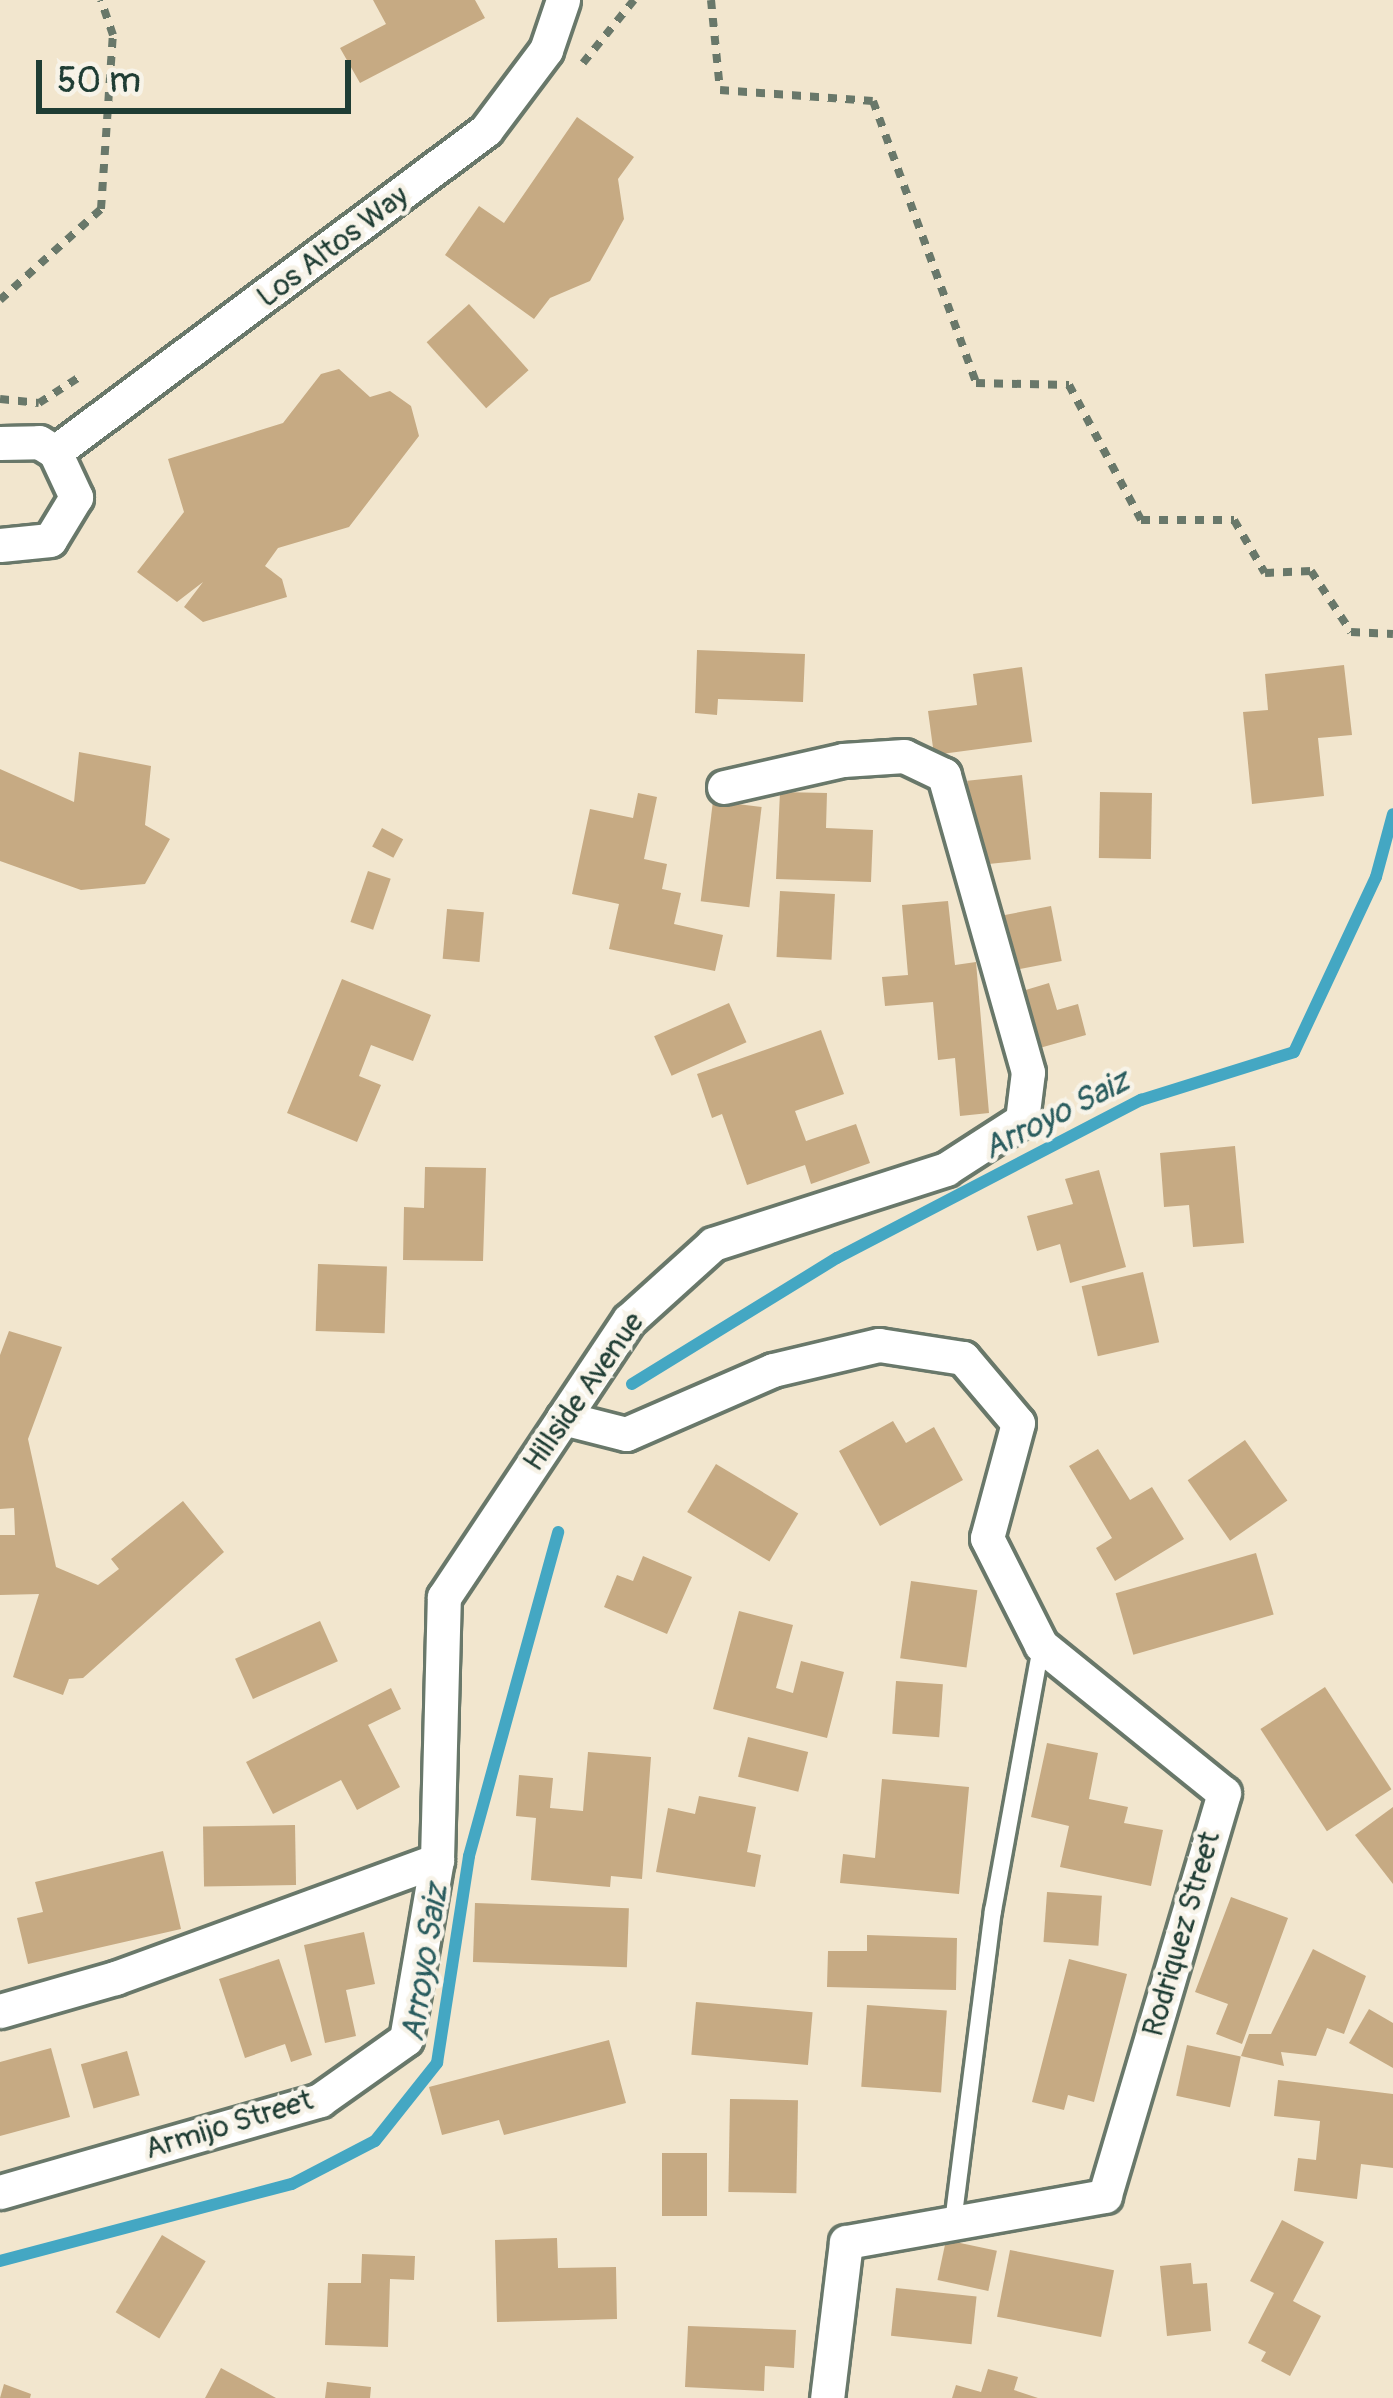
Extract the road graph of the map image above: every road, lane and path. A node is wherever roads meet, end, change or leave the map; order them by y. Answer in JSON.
{"nodes":[{"id":1,"x":101,"y":0,"type":"edge"},
{"id":2,"x":563,"y":0,"type":"edge"},
{"id":3,"x":634,"y":0,"type":"edge"},
{"id":4,"x":710,"y":0,"type":"edge"},
{"id":5,"x":564,"y":65,"type":"dead end"},
{"id":6,"x":0,"y":300,"type":"edge"},
{"id":7,"x":78,"y":378,"type":"dead end"},
{"id":8,"x":0,"y":399,"type":"edge"},
{"id":9,"x":0,"y":443,"type":"edge"},
{"id":10,"x":55,"y":452,"type":"junction"},
{"id":11,"x":0,"y":545,"type":"edge"},
{"id":12,"x":1393,"y":634,"type":"edge"},
{"id":13,"x":724,"y":787,"type":"dead end"},
{"id":14,"x":563,"y":1418,"type":"junction"},
{"id":15,"x":1041,"y":1645,"type":"junction"},
{"id":16,"x":437,"y":1860,"type":"junction"},
{"id":17,"x":0,"y":2011,"type":"edge"},
{"id":18,"x":0,"y":2192,"type":"edge"},
{"id":19,"x":953,"y":2222,"type":"junction"},
{"id":20,"x":827,"y":2398,"type":"edge"}],
"edges":[{"from":1,"to":6,"type":"path"},
{"from":2,"to":10,"type":"street","name":"Los Altos Way"},
{"from":3,"to":5,"type":"path"},
{"from":4,"to":12,"type":"path"},
{"from":7,"to":8,"type":"path"},
{"from":9,"to":10,"type":"street"},
{"from":10,"to":11,"type":"street"},
{"from":13,"to":14,"type":"street","name":"Hillside Avenue"},
{"from":14,"to":15,"type":"street","name":"Rodriquez Street"},
{"from":14,"to":16,"type":"street","name":"Hillside Avenue"},
{"from":15,"to":19,"type":"lane"},
{"from":15,"to":19,"type":"street","name":"Rodriquez Street"},
{"from":16,"to":17,"type":"street"},
{"from":16,"to":18,"type":"street","name":"Armijo Street"},
{"from":19,"to":20,"type":"street","name":"Rodriquez Street"}]}
